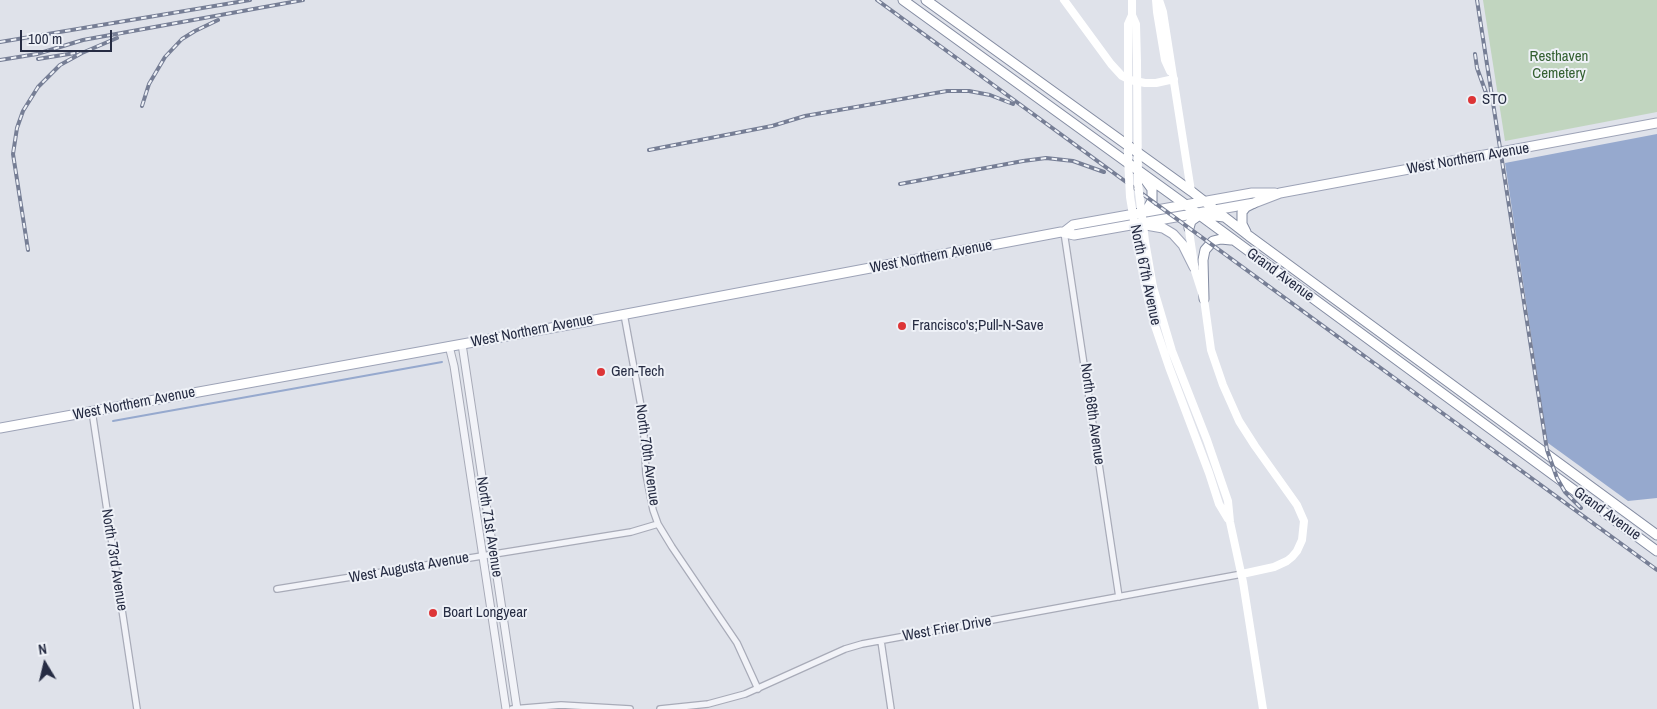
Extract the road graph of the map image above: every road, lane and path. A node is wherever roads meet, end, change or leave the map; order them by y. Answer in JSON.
{"nodes":[{"id":1,"x":903,"y":0,"type":"edge"},
{"id":2,"x":924,"y":0,"type":"edge"},
{"id":3,"x":1064,"y":0,"type":"edge"},
{"id":4,"x":1132,"y":0,"type":"edge"},
{"id":5,"x":1158,"y":0,"type":"edge"},
{"id":6,"x":916,"y":10,"type":"junction"},
{"id":7,"x":1132,"y":15,"type":"junction"},
{"id":8,"x":1174,"y":79,"type":"junction"},
{"id":9,"x":1657,"y":124,"type":"edge"},
{"id":10,"x":1131,"y":166,"type":"junction"},
{"id":11,"x":1192,"y":191,"type":"junction"},
{"id":12,"x":1280,"y":193,"type":"junction"},
{"id":13,"x":1204,"y":201,"type":"junction"},
{"id":14,"x":1254,"y":203,"type":"junction"},
{"id":15,"x":1186,"y":205,"type":"junction"},
{"id":16,"x":1215,"y":210,"type":"junction"},
{"id":17,"x":1138,"y":214,"type":"junction"},
{"id":18,"x":1199,"y":214,"type":"junction"},
{"id":19,"x":1187,"y":215,"type":"junction"},
{"id":20,"x":1174,"y":217,"type":"junction"},
{"id":21,"x":1224,"y":217,"type":"junction"},
{"id":22,"x":1126,"y":226,"type":"junction"},
{"id":23,"x":1189,"y":228,"type":"junction"},
{"id":24,"x":1064,"y":232,"type":"junction"},
{"id":25,"x":1249,"y":236,"type":"junction"},
{"id":26,"x":1234,"y":241,"type":"junction"},
{"id":27,"x":1194,"y":267,"type":"junction"},
{"id":28,"x":1204,"y":299,"type":"junction"},
{"id":29,"x":624,"y":314,"type":"junction"},
{"id":30,"x":462,"y":344,"type":"junction"},
{"id":31,"x":449,"y":346,"type":"junction"},
{"id":32,"x":92,"y":411,"type":"junction"},
{"id":33,"x":0,"y":428,"type":"edge"},
{"id":34,"x":1542,"y":450,"type":"junction"},
{"id":35,"x":1534,"y":461,"type":"junction"},
{"id":36,"x":1568,"y":469,"type":"junction"},
{"id":37,"x":1560,"y":481,"type":"junction"},
{"id":38,"x":1230,"y":522,"type":"junction"},
{"id":39,"x":658,"y":524,"type":"junction"},
{"id":40,"x":1657,"y":535,"type":"edge"},
{"id":41,"x":1657,"y":550,"type":"edge"},
{"id":42,"x":493,"y":554,"type":"junction"},
{"id":43,"x":483,"y":555,"type":"junction"},
{"id":44,"x":1242,"y":574,"type":"junction"},
{"id":45,"x":278,"y":589,"type":"dead end"},
{"id":46,"x":1119,"y":597,"type":"junction"},
{"id":47,"x":881,"y":641,"type":"junction"},
{"id":48,"x":507,"y":646,"type":"junction"},
{"id":49,"x":497,"y":648,"type":"junction"},
{"id":50,"x":758,"y":689,"type":"junction"},
{"id":51,"x":137,"y":709,"type":"edge"},
{"id":52,"x":506,"y":709,"type":"edge"},
{"id":53,"x":515,"y":709,"type":"edge"},
{"id":54,"x":630,"y":709,"type":"edge"},
{"id":55,"x":660,"y":709,"type":"edge"},
{"id":56,"x":891,"y":709,"type":"edge"},
{"id":57,"x":1263,"y":709,"type":"edge"}],
"edges":[{"from":1,"to":6,"type":"main road","name":"Grand Avenue"},
{"from":2,"to":6,"type":"main road"},
{"from":2,"to":11,"type":"main road","name":"Grand Avenue"},
{"from":3,"to":8,"type":"main road"},
{"from":4,"to":7,"type":"main road","name":"North 67th Avenue"},
{"from":5,"to":8,"type":"main road"},
{"from":6,"to":10,"type":"main road","name":"Grand Avenue"},
{"from":7,"to":38,"type":"main road","name":"North 67th Avenue","bridge":true},
{"from":7,"to":38,"type":"main road","name":"North 67th Avenue","bridge":true},
{"from":8,"to":11,"type":"main road"},
{"from":9,"to":12,"type":"main road","name":"West Northern Avenue"},
{"from":10,"to":15,"type":"main road","name":"Grand Avenue"},
{"from":10,"to":17,"type":"main road"},
{"from":11,"to":13,"type":"main road","name":"Grand Avenue"},
{"from":11,"to":15,"type":"main road"},
{"from":12,"to":13,"type":"main road","name":"West Northern Avenue"},
{"from":12,"to":14,"type":"main road","name":"West Northern Avenue"},
{"from":13,"to":15,"type":"main road","name":"West Northern Avenue"},
{"from":13,"to":16,"type":"main road","name":"Grand Avenue"},
{"from":14,"to":16,"type":"main road","name":"West Northern Avenue"},
{"from":14,"to":25,"type":"main road"},
{"from":15,"to":17,"type":"main road","name":"West Northern Avenue"},
{"from":15,"to":18,"type":"main road","name":"Grand Avenue"},
{"from":15,"to":19,"type":"main road"},
{"from":15,"to":20,"type":"main road"},
{"from":16,"to":18,"type":"main road","name":"West Northern Avenue"},
{"from":16,"to":21,"type":"main road","name":"Grand Avenue"},
{"from":17,"to":24,"type":"main road","name":"West Northern Avenue"},
{"from":18,"to":19,"type":"main road","name":"West Northern Avenue"},
{"from":18,"to":21,"type":"main road"},
{"from":18,"to":23,"type":"main road"},
{"from":18,"to":26,"type":"main road","name":"Grand Avenue"},
{"from":19,"to":20,"type":"main road","name":"West Northern Avenue"},
{"from":19,"to":23,"type":"main road"},
{"from":20,"to":22,"type":"main road","name":"West Northern Avenue"},
{"from":21,"to":25,"type":"main road","name":"Grand Avenue"},
{"from":22,"to":24,"type":"main road","name":"West Northern Avenue"},
{"from":22,"to":27,"type":"main road"},
{"from":23,"to":27,"type":"main road"},
{"from":24,"to":29,"type":"main road","name":"West Northern Avenue"},
{"from":24,"to":46,"type":"street","name":"North 68th Avenue"},
{"from":25,"to":34,"type":"main road","name":"Grand Avenue"},
{"from":26,"to":28,"type":"main road"},
{"from":26,"to":35,"type":"main road","name":"Grand Avenue"},
{"from":27,"to":28,"type":"main road"},
{"from":28,"to":44,"type":"main road"},
{"from":29,"to":30,"type":"main road","name":"West Northern Avenue"},
{"from":29,"to":39,"type":"street","name":"North 70th Avenue"},
{"from":30,"to":31,"type":"main road","name":"West Northern Avenue"},
{"from":30,"to":42,"type":"street","name":"North 71st Avenue"},
{"from":31,"to":32,"type":"main road","name":"West Northern Avenue"},
{"from":31,"to":43,"type":"street","name":"North 71st Avenue"},
{"from":32,"to":33,"type":"main road","name":"West Northern Avenue"},
{"from":32,"to":51,"type":"street","name":"North 73rd Avenue"},
{"from":34,"to":35,"type":"main road"},
{"from":34,"to":36,"type":"main road","name":"Grand Avenue"},
{"from":35,"to":37,"type":"main road","name":"Grand Avenue"},
{"from":36,"to":37,"type":"main road"},
{"from":36,"to":40,"type":"main road","name":"Grand Avenue"},
{"from":37,"to":41,"type":"main road","name":"Grand Avenue"},
{"from":38,"to":44,"type":"main road","name":"North 67th Avenue"},
{"from":39,"to":42,"type":"street","name":"West Augusta Avenue"},
{"from":39,"to":50,"type":"street","name":"North 70th Avenue"},
{"from":42,"to":43,"type":"street","name":"West Augusta Avenue"},
{"from":42,"to":48,"type":"street","name":"North 71st Avenue"},
{"from":43,"to":45,"type":"street","name":"West Augusta Avenue"},
{"from":43,"to":49,"type":"street","name":"North 71st Avenue"},
{"from":44,"to":46,"type":"street","name":"West Frier Drive"},
{"from":44,"to":57,"type":"main road","name":"North 67th Avenue"},
{"from":46,"to":47,"type":"street","name":"West Frier Drive"},
{"from":47,"to":50,"type":"street","name":"West Frier Drive"},
{"from":47,"to":56,"type":"street"},
{"from":48,"to":49,"type":"street"},
{"from":48,"to":53,"type":"street","name":"North 71st Avenue"},
{"from":49,"to":52,"type":"street","name":"North 71st Avenue"},
{"from":50,"to":55,"type":"street","name":"West Frier Drive"},
{"from":53,"to":54,"type":"street"}]}
